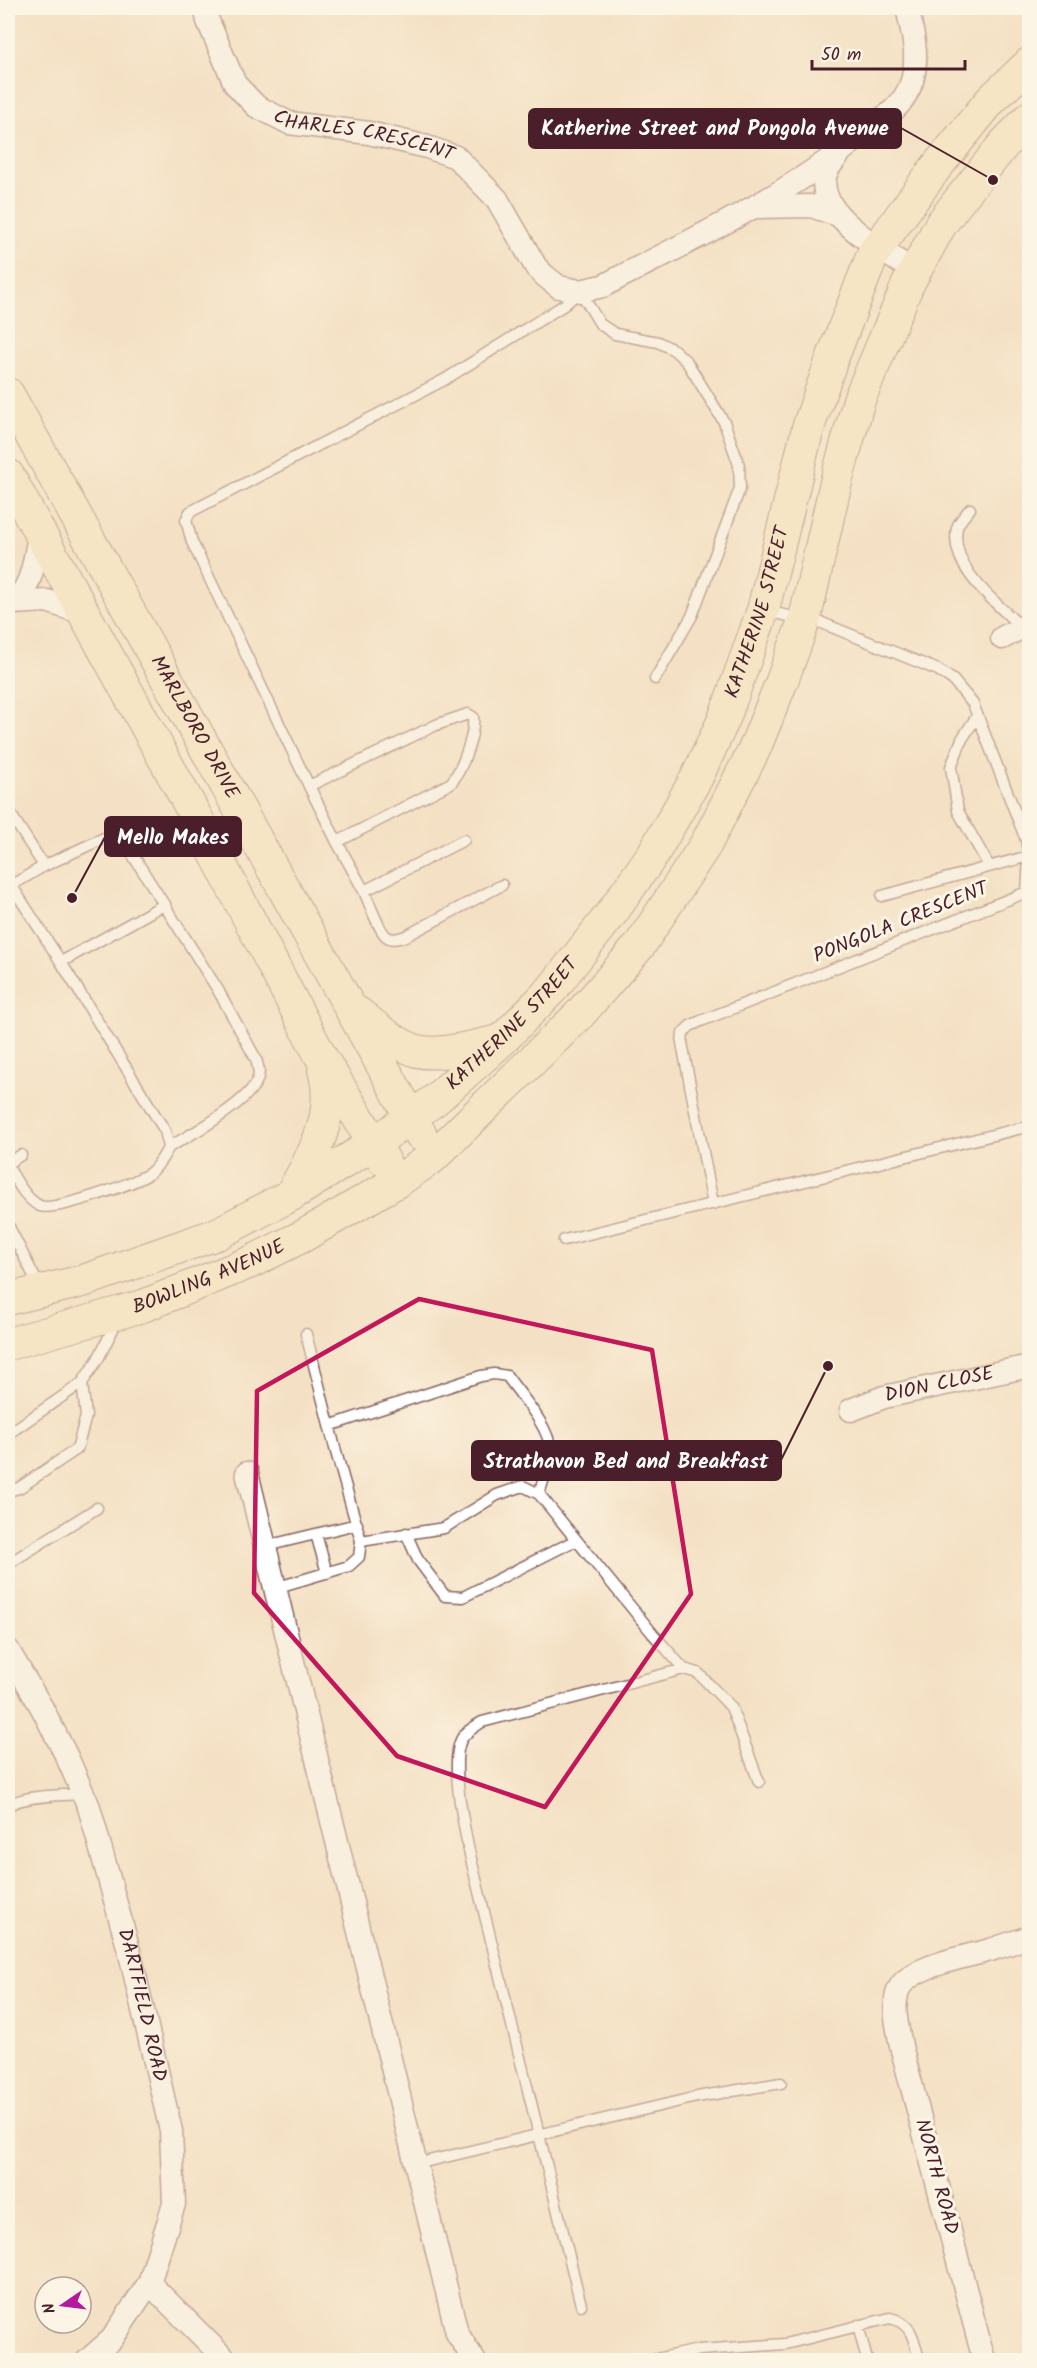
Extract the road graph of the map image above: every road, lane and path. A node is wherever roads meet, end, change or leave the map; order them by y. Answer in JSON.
{"nodes":[{"id":1,"x":204,"y":8,"type":"edge"},
{"id":2,"x":907,"y":8,"type":"edge"},
{"id":3,"x":1029,"y":63,"type":"edge"},
{"id":4,"x":1029,"y":117,"type":"edge"},
{"id":5,"x":840,"y":153,"type":"junction"},
{"id":6,"x":753,"y":207,"type":"junction"},
{"id":7,"x":838,"y":215,"type":"junction"},
{"id":8,"x":878,"y":246,"type":"junction"},
{"id":9,"x":915,"y":272,"type":"junction"},
{"id":10,"x":580,"y":291,"type":"junction"},
{"id":11,"x":8,"y":394,"type":"edge"},
{"id":12,"x":8,"y":474,"type":"edge"},
{"id":13,"x":970,"y":509,"type":"dead end"},
{"id":14,"x":39,"y":534,"type":"junction"},
{"id":15,"x":10,"y":605,"type":"edge"},
{"id":16,"x":763,"y":610,"type":"junction"},
{"id":17,"x":86,"y":614,"type":"junction"},
{"id":18,"x":805,"y":618,"type":"junction"},
{"id":19,"x":1018,"y":629,"type":"edge"},
{"id":20,"x":655,"y":679,"type":"dead end"},
{"id":21,"x":977,"y":716,"type":"junction"},
{"id":22,"x":309,"y":786,"type":"junction"},
{"id":23,"x":8,"y":810,"type":"edge"},
{"id":24,"x":464,"y":840,"type":"dead end"},
{"id":25,"x":338,"y":842,"type":"junction"},
{"id":26,"x":1029,"y":856,"type":"edge"},
{"id":27,"x":44,"y":866,"type":"junction"},
{"id":28,"x":990,"y":867,"type":"junction"},
{"id":29,"x":10,"y":882,"type":"edge"},
{"id":30,"x":502,"y":885,"type":"dead end"},
{"id":31,"x":364,"y":891,"type":"junction"},
{"id":32,"x":882,"y":896,"type":"dead end"},
{"id":33,"x":1028,"y":896,"type":"edge"},
{"id":34,"x":165,"y":904,"type":"junction"},
{"id":35,"x":61,"y":962,"type":"junction"},
{"id":36,"x":350,"y":1007,"type":"junction"},
{"id":37,"x":501,"y":1041,"type":"junction"},
{"id":38,"x":320,"y":1055,"type":"junction"},
{"id":39,"x":411,"y":1118,"type":"junction"},
{"id":40,"x":1029,"y":1126,"type":"edge"},
{"id":41,"x":373,"y":1144,"type":"junction"},
{"id":42,"x":169,"y":1147,"type":"junction"},
{"id":43,"x":21,"y":1155,"type":"dead end"},
{"id":44,"x":433,"y":1156,"type":"junction"},
{"id":45,"x":8,"y":1165,"type":"edge"},
{"id":46,"x":398,"y":1181,"type":"junction"},
{"id":47,"x":291,"y":1196,"type":"junction"},
{"id":48,"x":713,"y":1204,"type":"junction"},
{"id":49,"x":8,"y":1225,"type":"edge"},
{"id":50,"x":564,"y":1240,"type":"dead end"},
{"id":51,"x":41,"y":1291,"type":"junction"},
{"id":52,"x":8,"y":1299,"type":"edge"},
{"id":53,"x":122,"y":1312,"type":"junction"},
{"id":54,"x":306,"y":1334,"type":"dead end"},
{"id":55,"x":14,"y":1344,"type":"edge"},
{"id":56,"x":1029,"y":1366,"type":"edge"},
{"id":57,"x":82,"y":1383,"type":"junction"},
{"id":58,"x":850,"y":1410,"type":"dead end"},
{"id":59,"x":329,"y":1426,"type":"junction"},
{"id":60,"x":8,"y":1434,"type":"edge"},
{"id":61,"x":247,"y":1473,"type":"dead end"},
{"id":62,"x":8,"y":1491,"type":"edge"},
{"id":63,"x":539,"y":1494,"type":"junction"},
{"id":64,"x":98,"y":1508,"type":"dead end"},
{"id":65,"x":357,"y":1524,"type":"junction"},
{"id":66,"x":406,"y":1533,"type":"junction"},
{"id":67,"x":316,"y":1534,"type":"junction"},
{"id":68,"x":576,"y":1540,"type":"junction"},
{"id":69,"x":361,"y":1541,"type":"junction"},
{"id":70,"x":266,"y":1546,"type":"junction"},
{"id":71,"x":8,"y":1564,"type":"edge"},
{"id":72,"x":327,"y":1572,"type":"junction"},
{"id":73,"x":275,"y":1588,"type":"junction"},
{"id":74,"x":8,"y":1650,"type":"edge"},
{"id":75,"x":684,"y":1669,"type":"junction"},
{"id":76,"x":759,"y":1782,"type":"dead end"},
{"id":77,"x":83,"y":1794,"type":"junction"},
{"id":78,"x":8,"y":1806,"type":"edge"},
{"id":79,"x":1029,"y":1936,"type":"edge"},
{"id":80,"x":781,"y":2083,"type":"dead end"},
{"id":81,"x":540,"y":2135,"type":"junction"},
{"id":82,"x":416,"y":2164,"type":"junction"},
{"id":83,"x":149,"y":2283,"type":"junction"},
{"id":84,"x":581,"y":2305,"type":"dead end"},
{"id":85,"x":858,"y":2325,"type":"junction"},
{"id":86,"x":457,"y":2333,"type":"junction"},
{"id":87,"x":88,"y":2361,"type":"edge"},
{"id":88,"x":226,"y":2361,"type":"edge"},
{"id":89,"x":457,"y":2361,"type":"edge"},
{"id":90,"x":474,"y":2361,"type":"edge"},
{"id":91,"x":651,"y":2361,"type":"edge"},
{"id":92,"x":867,"y":2361,"type":"edge"},
{"id":93,"x":919,"y":2361,"type":"edge"},
{"id":94,"x":984,"y":2361,"type":"edge"}],
"edges":[{"from":1,"to":10,"type":"street","name":"CHARLES CRESCENT"},
{"from":2,"to":5,"type":"street"},
{"from":3,"to":8,"type":"main road","name":"KATHERINE STREET"},
{"from":4,"to":9,"type":"main road","name":"KATHERINE STREET"},
{"from":5,"to":6,"type":"street"},
{"from":5,"to":7,"type":"street"},
{"from":6,"to":7,"type":"street"},
{"from":6,"to":10,"type":"street"},
{"from":7,"to":8,"type":"street"},
{"from":8,"to":9,"type":"street"},
{"from":8,"to":16,"type":"main road","name":"KATHERINE STREET"},
{"from":9,"to":18,"type":"main road","name":"KATHERINE STREET"},
{"from":10,"to":20,"type":"lane"},
{"from":10,"to":22,"type":"lane"},
{"from":11,"to":36,"type":"main road","name":"MARLBORO DRIVE"},
{"from":12,"to":14,"type":"main road","name":"MARLBORO DRIVE"},
{"from":13,"to":19,"type":"lane"},
{"from":14,"to":15,"type":"street"},
{"from":14,"to":17,"type":"main road","name":"MARLBORO DRIVE"},
{"from":15,"to":17,"type":"street"},
{"from":16,"to":18,"type":"lane","name":"PONGOLA CRESCENT"},
{"from":16,"to":37,"type":"main road","name":"KATHERINE STREET"},
{"from":17,"to":38,"type":"main road","name":"MARLBORO DRIVE"},
{"from":18,"to":21,"type":"lane","name":"PONGOLA CRESCENT"},
{"from":18,"to":44,"type":"main road","name":"KATHERINE STREET"},
{"from":21,"to":26,"type":"lane","name":"PONGOLA CRESCENT"},
{"from":21,"to":28,"type":"lane"},
{"from":22,"to":25,"type":"lane"},
{"from":22,"to":25,"type":"lane"},
{"from":23,"to":27,"type":"lane"},
{"from":24,"to":31,"type":"lane"},
{"from":25,"to":31,"type":"lane"},
{"from":26,"to":28,"type":"lane"},
{"from":26,"to":33,"type":"lane","name":"PONGOLA CRESCENT"},
{"from":27,"to":29,"type":"lane"},
{"from":27,"to":34,"type":"lane"},
{"from":28,"to":32,"type":"lane"},
{"from":29,"to":35,"type":"lane"},
{"from":30,"to":31,"type":"lane"},
{"from":33,"to":48,"type":"lane","name":"PONGOLA CRESCENT"},
{"from":34,"to":35,"type":"lane"},
{"from":34,"to":42,"type":"lane"},
{"from":35,"to":42,"type":"lane"},
{"from":36,"to":37,"type":"main road"},
{"from":36,"to":39,"type":"main road","name":"MARLBORO DRIVE"},
{"from":37,"to":39,"type":"main road","name":"KATHERINE STREET"},
{"from":38,"to":41,"type":"main road","name":"MARLBORO DRIVE"},
{"from":38,"to":47,"type":"main road"},
{"from":39,"to":41,"type":"main road","name":"KATHERINE STREET"},
{"from":39,"to":44,"type":"main road","name":"MARLBORO DRIVE"},
{"from":40,"to":48,"type":"lane"},
{"from":41,"to":46,"type":"main road","name":"MARLBORO DRIVE"},
{"from":41,"to":47,"type":"main road","name":"BOWLING AVENUE"},
{"from":42,"to":45,"type":"lane"},
{"from":43,"to":45,"type":"lane"},
{"from":44,"to":46,"type":"main road","name":"KATHERINE STREET"},
{"from":46,"to":53,"type":"main road","name":"BOWLING AVENUE"},
{"from":47,"to":51,"type":"main road","name":"BOWLING AVENUE"},
{"from":48,"to":50,"type":"lane"},
{"from":49,"to":51,"type":"lane"},
{"from":51,"to":52,"type":"main road","name":"BOWLING AVENUE"},
{"from":53,"to":55,"type":"main road","name":"BOWLING AVENUE"},
{"from":53,"to":57,"type":"lane"},
{"from":54,"to":59,"type":"lane"},
{"from":56,"to":58,"type":"street","name":"DION CLOSE"},
{"from":57,"to":60,"type":"lane"},
{"from":57,"to":62,"type":"lane"},
{"from":59,"to":63,"type":"lane"},
{"from":59,"to":65,"type":"lane"},
{"from":61,"to":70,"type":"street"},
{"from":63,"to":66,"type":"lane"},
{"from":63,"to":68,"type":"lane"},
{"from":64,"to":71,"type":"lane"},
{"from":65,"to":67,"type":"lane"},
{"from":65,"to":69,"type":"lane"},
{"from":66,"to":68,"type":"lane"},
{"from":66,"to":69,"type":"lane"},
{"from":67,"to":70,"type":"lane"},
{"from":67,"to":72,"type":"lane"},
{"from":68,"to":75,"type":"lane"},
{"from":69,"to":72,"type":"lane"},
{"from":70,"to":73,"type":"street"},
{"from":72,"to":73,"type":"lane"},
{"from":73,"to":82,"type":"street"},
{"from":74,"to":77,"type":"street","name":"DARTFIELD ROAD"},
{"from":75,"to":76,"type":"lane"},
{"from":75,"to":81,"type":"lane"},
{"from":77,"to":78,"type":"lane"},
{"from":77,"to":83,"type":"street","name":"DARTFIELD ROAD"},
{"from":79,"to":94,"type":"street","name":"NORTH ROAD"},
{"from":80,"to":81,"type":"lane"},
{"from":81,"to":82,"type":"lane"},
{"from":81,"to":84,"type":"lane"},
{"from":82,"to":86,"type":"street"},
{"from":83,"to":87,"type":"street","name":"DARTFIELD ROAD"},
{"from":83,"to":88,"type":"street"},
{"from":85,"to":91,"type":"lane"},
{"from":85,"to":92,"type":"lane"},
{"from":85,"to":93,"type":"lane"},
{"from":86,"to":89,"type":"street"},
{"from":86,"to":90,"type":"street"}]}
